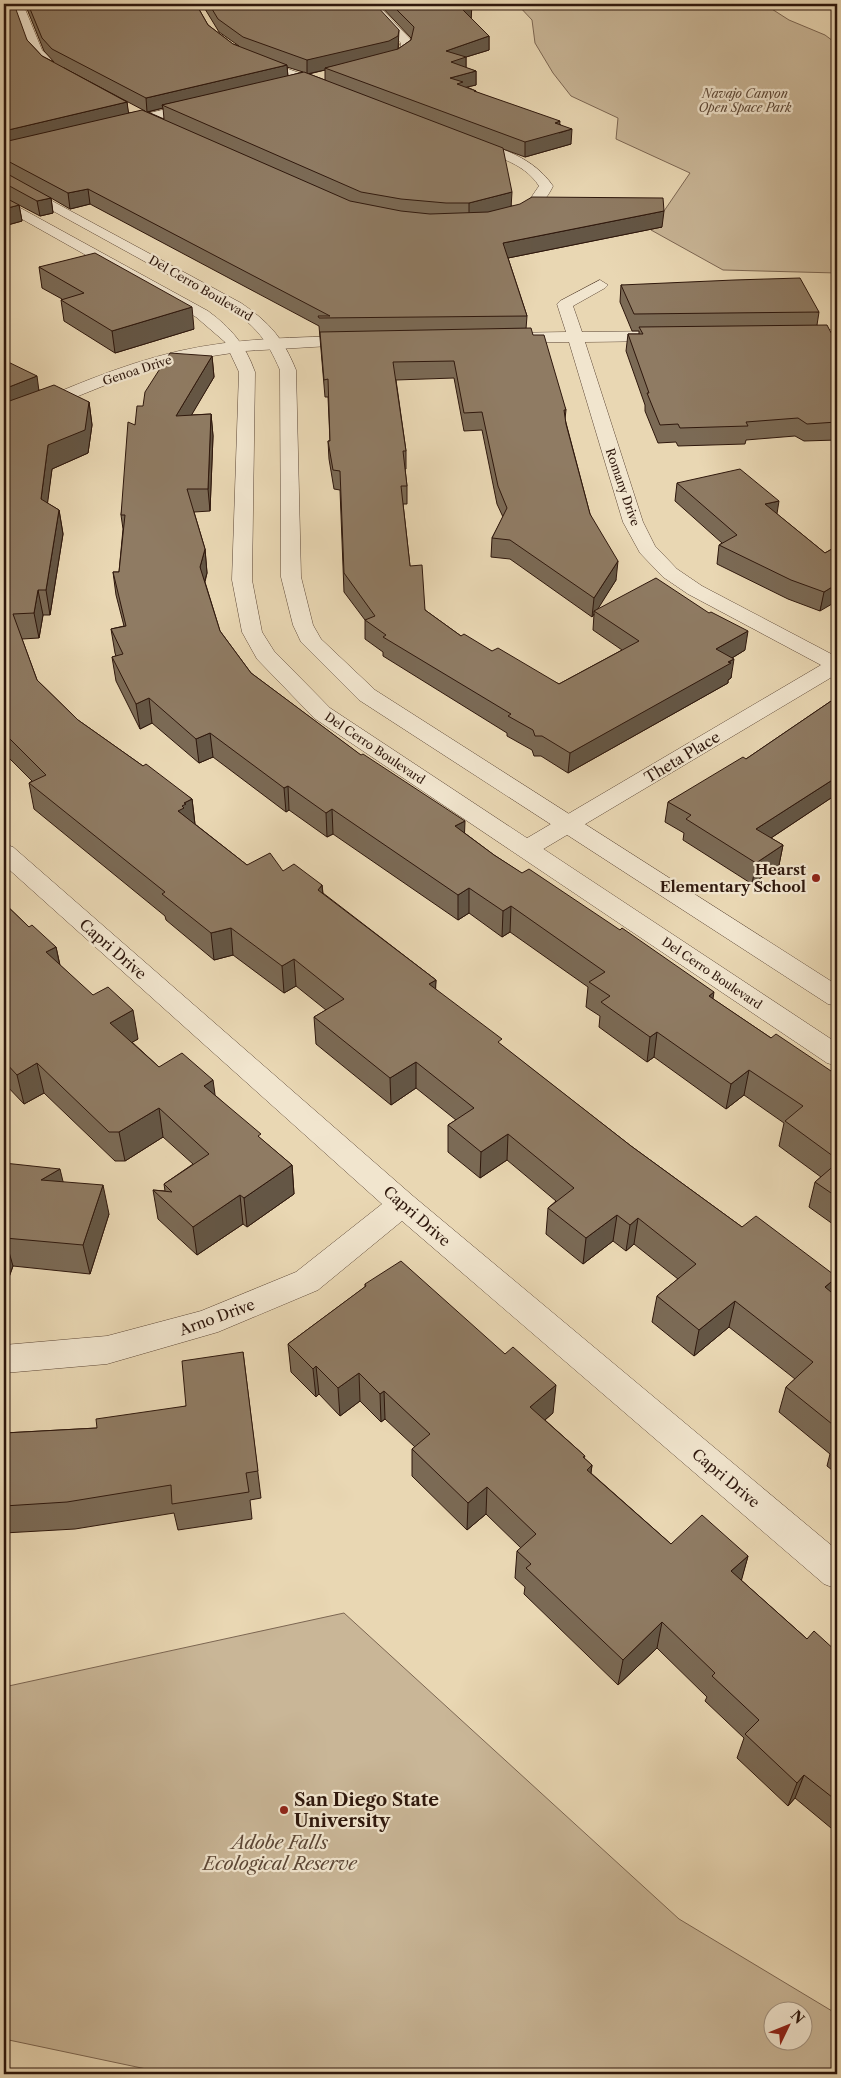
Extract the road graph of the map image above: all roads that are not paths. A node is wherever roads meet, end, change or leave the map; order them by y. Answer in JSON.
{"nodes":[{"id":1,"x":18,"y":4,"type":"edge"},
{"id":2,"x":372,"y":4,"type":"edge"},
{"id":3,"x":239,"y":54,"type":"edge"},
{"id":4,"x":365,"y":66,"type":"edge"},
{"id":5,"x":327,"y":75,"type":"edge"},
{"id":6,"x":74,"y":79,"type":"edge"},
{"id":7,"x":308,"y":80,"type":"junction"},
{"id":8,"x":288,"y":84,"type":"edge"},
{"id":9,"x":343,"y":94,"type":"edge"},
{"id":10,"x":212,"y":102,"type":"edge"},
{"id":11,"x":132,"y":111,"type":"edge"},
{"id":12,"x":145,"y":118,"type":"junction"},
{"id":13,"x":161,"y":125,"type":"edge"},
{"id":14,"x":107,"y":127,"type":"edge"},
{"id":15,"x":460,"y":139,"type":"edge"},
{"id":16,"x":4,"y":179,"type":"edge"},
{"id":17,"x":4,"y":203,"type":"edge"},
{"id":18,"x":499,"y":219,"type":"edge"},
{"id":19,"x":600,"y":285,"type":"dead end"},
{"id":20,"x":778,"y":335,"type":"edge"},
{"id":21,"x":837,"y":335,"type":"edge"},
{"id":22,"x":678,"y":336,"type":"edge"},
{"id":23,"x":575,"y":337,"type":"junction"},
{"id":24,"x":494,"y":338,"type":"edge"},
{"id":25,"x":375,"y":341,"type":"edge"},
{"id":26,"x":277,"y":343,"type":"junction"},
{"id":27,"x":238,"y":347,"type":"junction"},
{"id":28,"x":4,"y":421,"type":"edge"},
{"id":29,"x":837,"y":665,"type":"edge"},
{"id":30,"x":568,"y":824,"type":"junction"},
{"id":31,"x":526,"y":849,"type":"junction"},
{"id":32,"x":4,"y":852,"type":"edge"},
{"id":33,"x":837,"y":997,"type":"edge"},
{"id":34,"x":837,"y":1056,"type":"edge"},
{"id":35,"x":402,"y":1204,"type":"junction"},
{"id":36,"x":4,"y":1359,"type":"edge"},
{"id":37,"x":837,"y":1572,"type":"edge"}],
"edges":[{"from":1,"to":6,"type":"street"},
{"from":2,"to":4,"type":"street"},
{"from":3,"to":7,"type":"street"},
{"from":5,"to":7,"type":"street"},
{"from":7,"to":8,"type":"street"},
{"from":7,"to":9,"type":"street"},
{"from":10,"to":12,"type":"street"},
{"from":11,"to":12,"type":"street"},
{"from":12,"to":13,"type":"street"},
{"from":12,"to":14,"type":"street"},
{"from":15,"to":18,"type":"street"},
{"from":16,"to":26,"type":"street","name":"Del Cerro Boulevard"},
{"from":17,"to":27,"type":"street","name":"Del Cerro Boulevard"},
{"from":19,"to":23,"type":"street","name":"Romany Drive"},
{"from":20,"to":21,"type":"street"},
{"from":22,"to":23,"type":"street"},
{"from":23,"to":24,"type":"street"},
{"from":23,"to":29,"type":"street","name":"Romany Drive"},
{"from":25,"to":26,"type":"street","name":"Genoa Drive"},
{"from":26,"to":27,"type":"street","name":"Genoa Drive"},
{"from":26,"to":30,"type":"street","name":"Del Cerro Boulevard"},
{"from":27,"to":28,"type":"street","name":"Genoa Drive"},
{"from":27,"to":31,"type":"street","name":"Del Cerro Boulevard"},
{"from":29,"to":30,"type":"street","name":"Theta Place"},
{"from":30,"to":31,"type":"street","name":"Theta Place"},
{"from":30,"to":33,"type":"street","name":"Del Cerro Boulevard"},
{"from":31,"to":34,"type":"street","name":"Del Cerro Boulevard"},
{"from":32,"to":35,"type":"street","name":"Capri Drive"},
{"from":35,"to":36,"type":"street","name":"Arno Drive"},
{"from":35,"to":37,"type":"street","name":"Capri Drive"}]}
